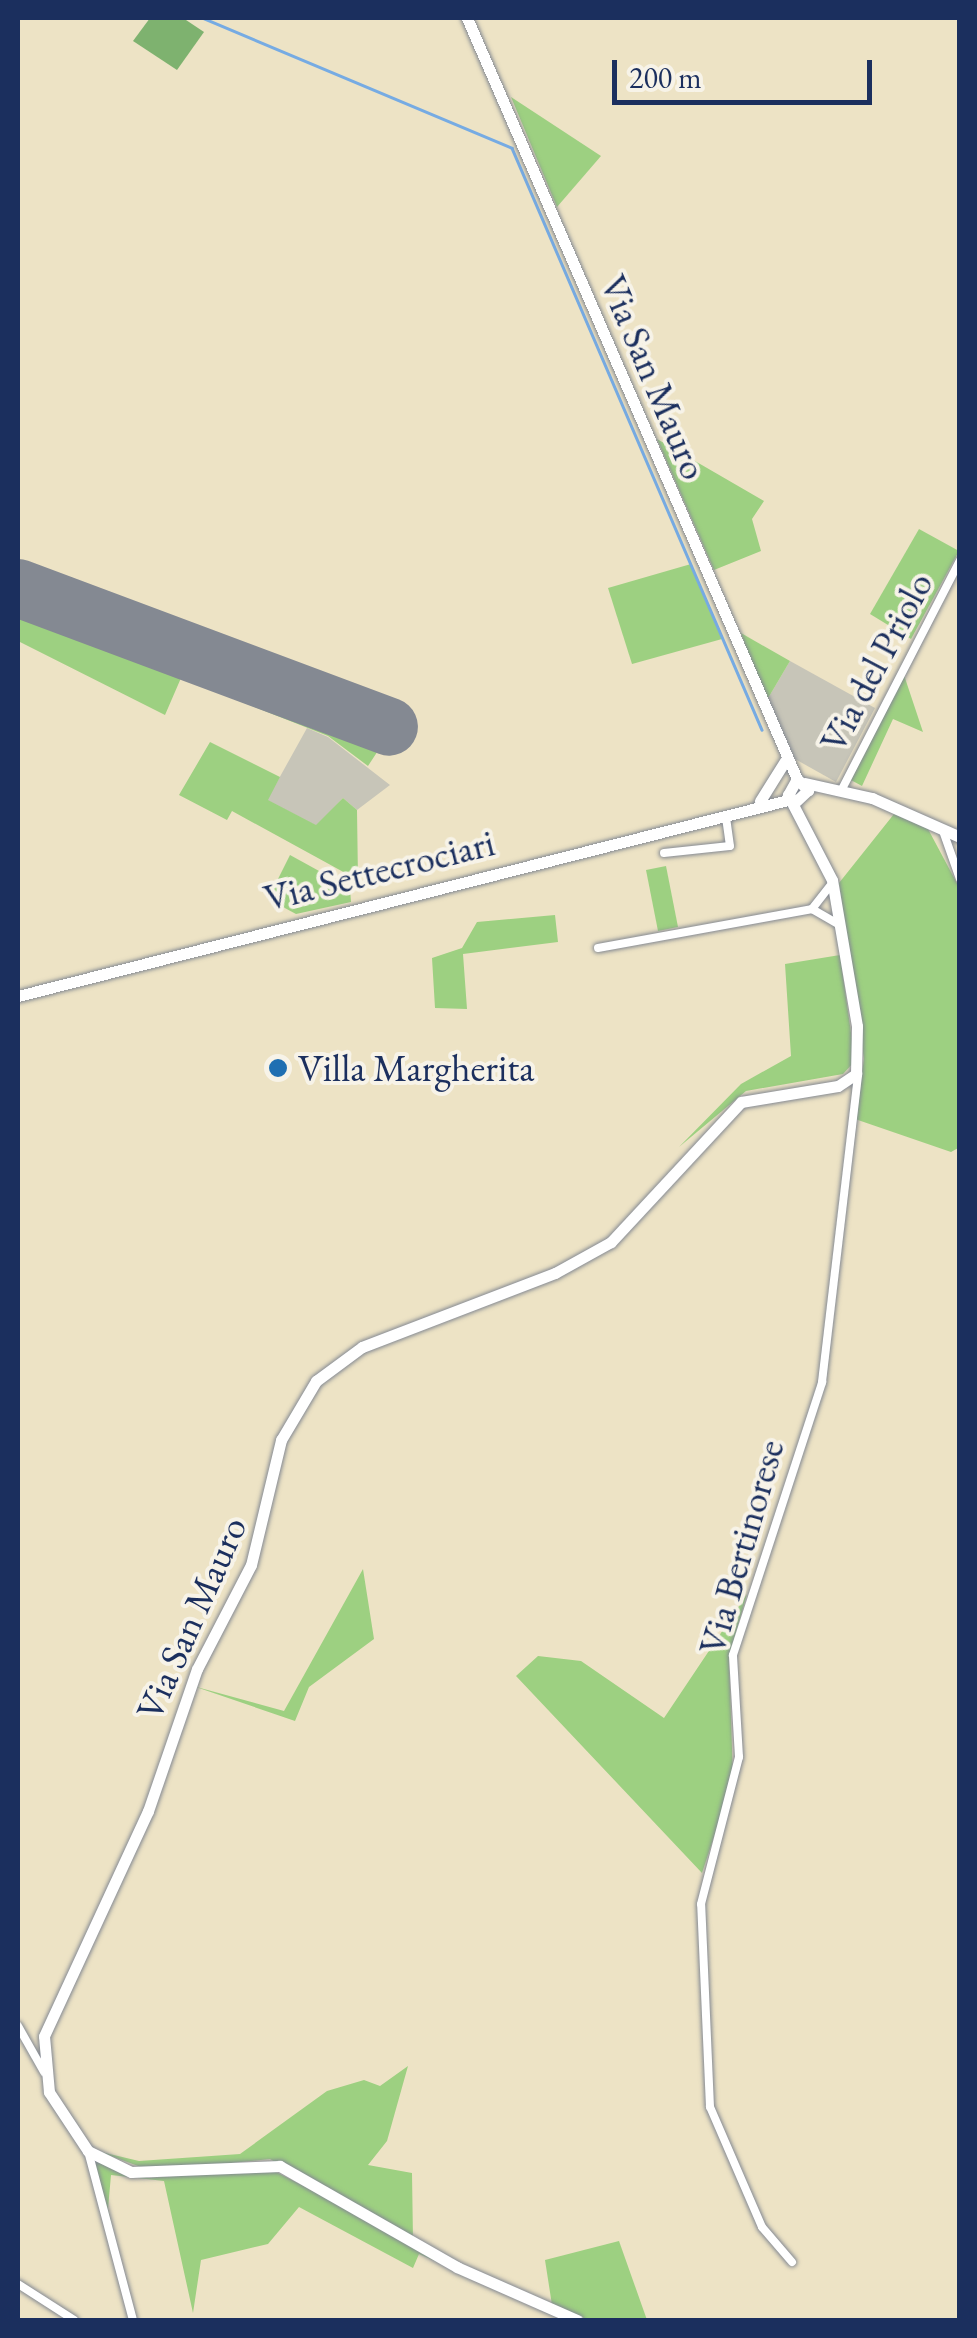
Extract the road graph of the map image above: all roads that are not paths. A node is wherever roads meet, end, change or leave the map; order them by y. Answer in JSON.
{"nodes":[{"id":1,"x":467,"y":18,"type":"edge"},
{"id":2,"x":960,"y":560,"type":"edge"},
{"id":3,"x":786,"y":762,"type":"junction"},
{"id":4,"x":837,"y":790,"type":"junction"},
{"id":5,"x":798,"y":791,"type":"junction"},
{"id":6,"x":757,"y":803,"type":"junction"},
{"id":7,"x":726,"y":811,"type":"junction"},
{"id":8,"x":943,"y":831,"type":"junction"},
{"id":9,"x":960,"y":838,"type":"edge"},
{"id":10,"x":664,"y":853,"type":"dead end"},
{"id":11,"x":960,"y":879,"type":"edge"},
{"id":12,"x":832,"y":880,"type":"junction"},
{"id":13,"x":836,"y":904,"type":"junction"},
{"id":14,"x":818,"y":908,"type":"junction"},
{"id":15,"x":841,"y":931,"type":"junction"},
{"id":16,"x":598,"y":948,"type":"dead end"},
{"id":17,"x":18,"y":996,"type":"edge"},
{"id":18,"x":859,"y":1065,"type":"junction"},
{"id":19,"x":18,"y":2026,"type":"edge"},
{"id":20,"x":44,"y":2072,"type":"junction"},
{"id":21,"x":88,"y":2150,"type":"junction"},
{"id":22,"x":792,"y":2262,"type":"dead end"},
{"id":23,"x":18,"y":2284,"type":"edge"},
{"id":24,"x":74,"y":2320,"type":"edge"},
{"id":25,"x":132,"y":2320,"type":"edge"},
{"id":26,"x":577,"y":2320,"type":"edge"}],
"edges":[{"from":1,"to":3,"type":"main road","name":"Via San Mauro"},
{"from":2,"to":4,"type":"street","name":"Via del Priolo"},
{"from":3,"to":5,"type":"main road","name":"Via San Mauro"},
{"from":3,"to":6,"type":"main road"},
{"from":4,"to":5,"type":"main road","name":"Via Settecrociari"},
{"from":4,"to":8,"type":"main road","name":"Via Settecrociari"},
{"from":5,"to":6,"type":"main road","name":"Via Settecrociari"},
{"from":5,"to":12,"type":"main road","name":"Via San Mauro"},
{"from":6,"to":7,"type":"main road","name":"Via Settecrociari"},
{"from":7,"to":10,"type":"street"},
{"from":7,"to":17,"type":"main road","name":"Via Settecrociari"},
{"from":8,"to":9,"type":"main road","name":"Via Settecrociari"},
{"from":8,"to":11,"type":"street"},
{"from":12,"to":13,"type":"main road","name":"Via San Mauro"},
{"from":12,"to":14,"type":"street"},
{"from":13,"to":14,"type":"street"},
{"from":13,"to":15,"type":"main road","name":"Via San Mauro"},
{"from":14,"to":15,"type":"street"},
{"from":14,"to":16,"type":"street"},
{"from":15,"to":18,"type":"main road","name":"Via San Mauro"},
{"from":18,"to":20,"type":"main road","name":"Via San Mauro"},
{"from":18,"to":22,"type":"street","name":"Via Bertinorese"},
{"from":19,"to":20,"type":"street"},
{"from":20,"to":21,"type":"main road","name":"Via San Mauro"},
{"from":21,"to":25,"type":"street"},
{"from":21,"to":26,"type":"main road","name":"Via San Mauro"},
{"from":23,"to":24,"type":"street"}]}
